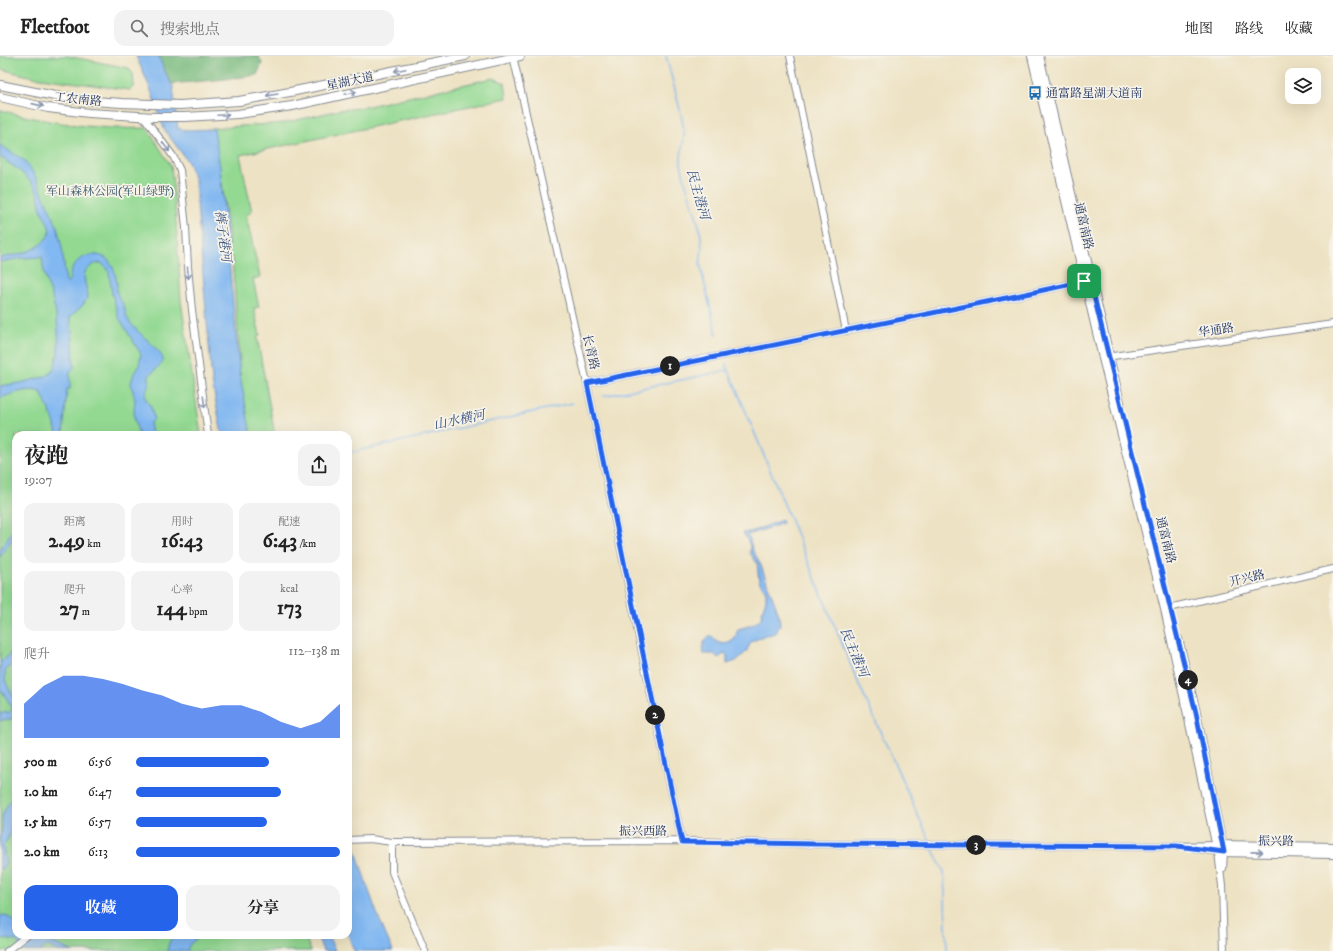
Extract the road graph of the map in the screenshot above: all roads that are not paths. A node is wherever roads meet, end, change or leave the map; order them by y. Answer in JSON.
{"nodes":[{"id":1,"x":465,"y":56,"type":"edge"},
{"id":2,"x":515,"y":56,"type":"edge"},
{"id":3,"x":790,"y":56,"type":"edge"},
{"id":4,"x":1032,"y":56,"type":"edge"},
{"id":5,"x":1039,"y":56,"type":"edge"},
{"id":6,"x":0,"y":84,"type":"edge"},
{"id":7,"x":0,"y":97,"type":"edge"},
{"id":8,"x":150,"y":104,"type":"joint"},
{"id":9,"x":142,"y":116,"type":"junction"},
{"id":10,"x":154,"y":117,"type":"joint"},
{"id":11,"x":1087,"y":280,"type":"junction"},
{"id":12,"x":1333,"y":324,"type":"edge"},
{"id":13,"x":846,"y":331,"type":"junction"},
{"id":14,"x":1105,"y":357,"type":"junction"},
{"id":15,"x":587,"y":383,"type":"junction"},
{"id":16,"x":207,"y":431,"type":"edge"},
{"id":17,"x":1333,"y":569,"type":"edge"},
{"id":18,"x":1168,"y":608,"type":"junction"},
{"id":19,"x":352,"y":840,"type":"edge"},
{"id":20,"x":392,"y":842,"type":"junction"},
{"id":21,"x":682,"y":842,"type":"junction"},
{"id":22,"x":1333,"y":847,"type":"edge"},
{"id":23,"x":1220,"y":848,"type":"junction"},
{"id":24,"x":1333,"y":854,"type":"edge"},
{"id":25,"x":22,"y":939,"type":"edge"},
{"id":26,"x":7,"y":951,"type":"edge"},
{"id":27,"x":425,"y":951,"type":"edge"},
{"id":28,"x":1224,"y":951,"type":"edge"}],
"edges":[{"from":1,"to":8,"type":"main road","name":"星湖大道","one_way":true},
{"from":10,"to":2,"type":"main road","name":"星湖大道","one_way":true},
{"from":2,"to":15,"type":"street","name":"长青路"},
{"from":3,"to":13,"type":"street"},
{"from":4,"to":11,"type":"main road","name":"通富南路"},
{"from":5,"to":11,"type":"main road","name":"通富南路"},
{"from":6,"to":8,"type":"main road","name":"工农南路"},
{"from":7,"to":9,"type":"main road","name":"工农南路","one_way":true},
{"from":9,"to":10,"type":"main road","name":"工农南路"},
{"from":9,"to":16,"type":"street","one_way":true},
{"from":11,"to":13,"type":"street"},
{"from":11,"to":14,"type":"main road","name":"通富南路"},
{"from":12,"to":14,"type":"street","name":"华通路"},
{"from":13,"to":15,"type":"street"},
{"from":14,"to":18,"type":"main road","name":"通富南路"},
{"from":15,"to":21,"type":"street","name":"长青路"},
{"from":17,"to":18,"type":"street","name":"开兴路"},
{"from":18,"to":23,"type":"main road","name":"通富南路"},
{"from":19,"to":20,"type":"street","name":"振兴西路"},
{"from":20,"to":21,"type":"street","name":"振兴西路"},
{"from":20,"to":27,"type":"street"},
{"from":21,"to":23,"type":"street","name":"振兴西路"},
{"from":22,"to":23,"type":"main road","name":"振兴路"},
{"from":23,"to":24,"type":"main road","name":"振兴路","one_way":true},
{"from":23,"to":28,"type":"street","name":"通富南路"},
{"from":25,"to":26,"type":"street"}]}
